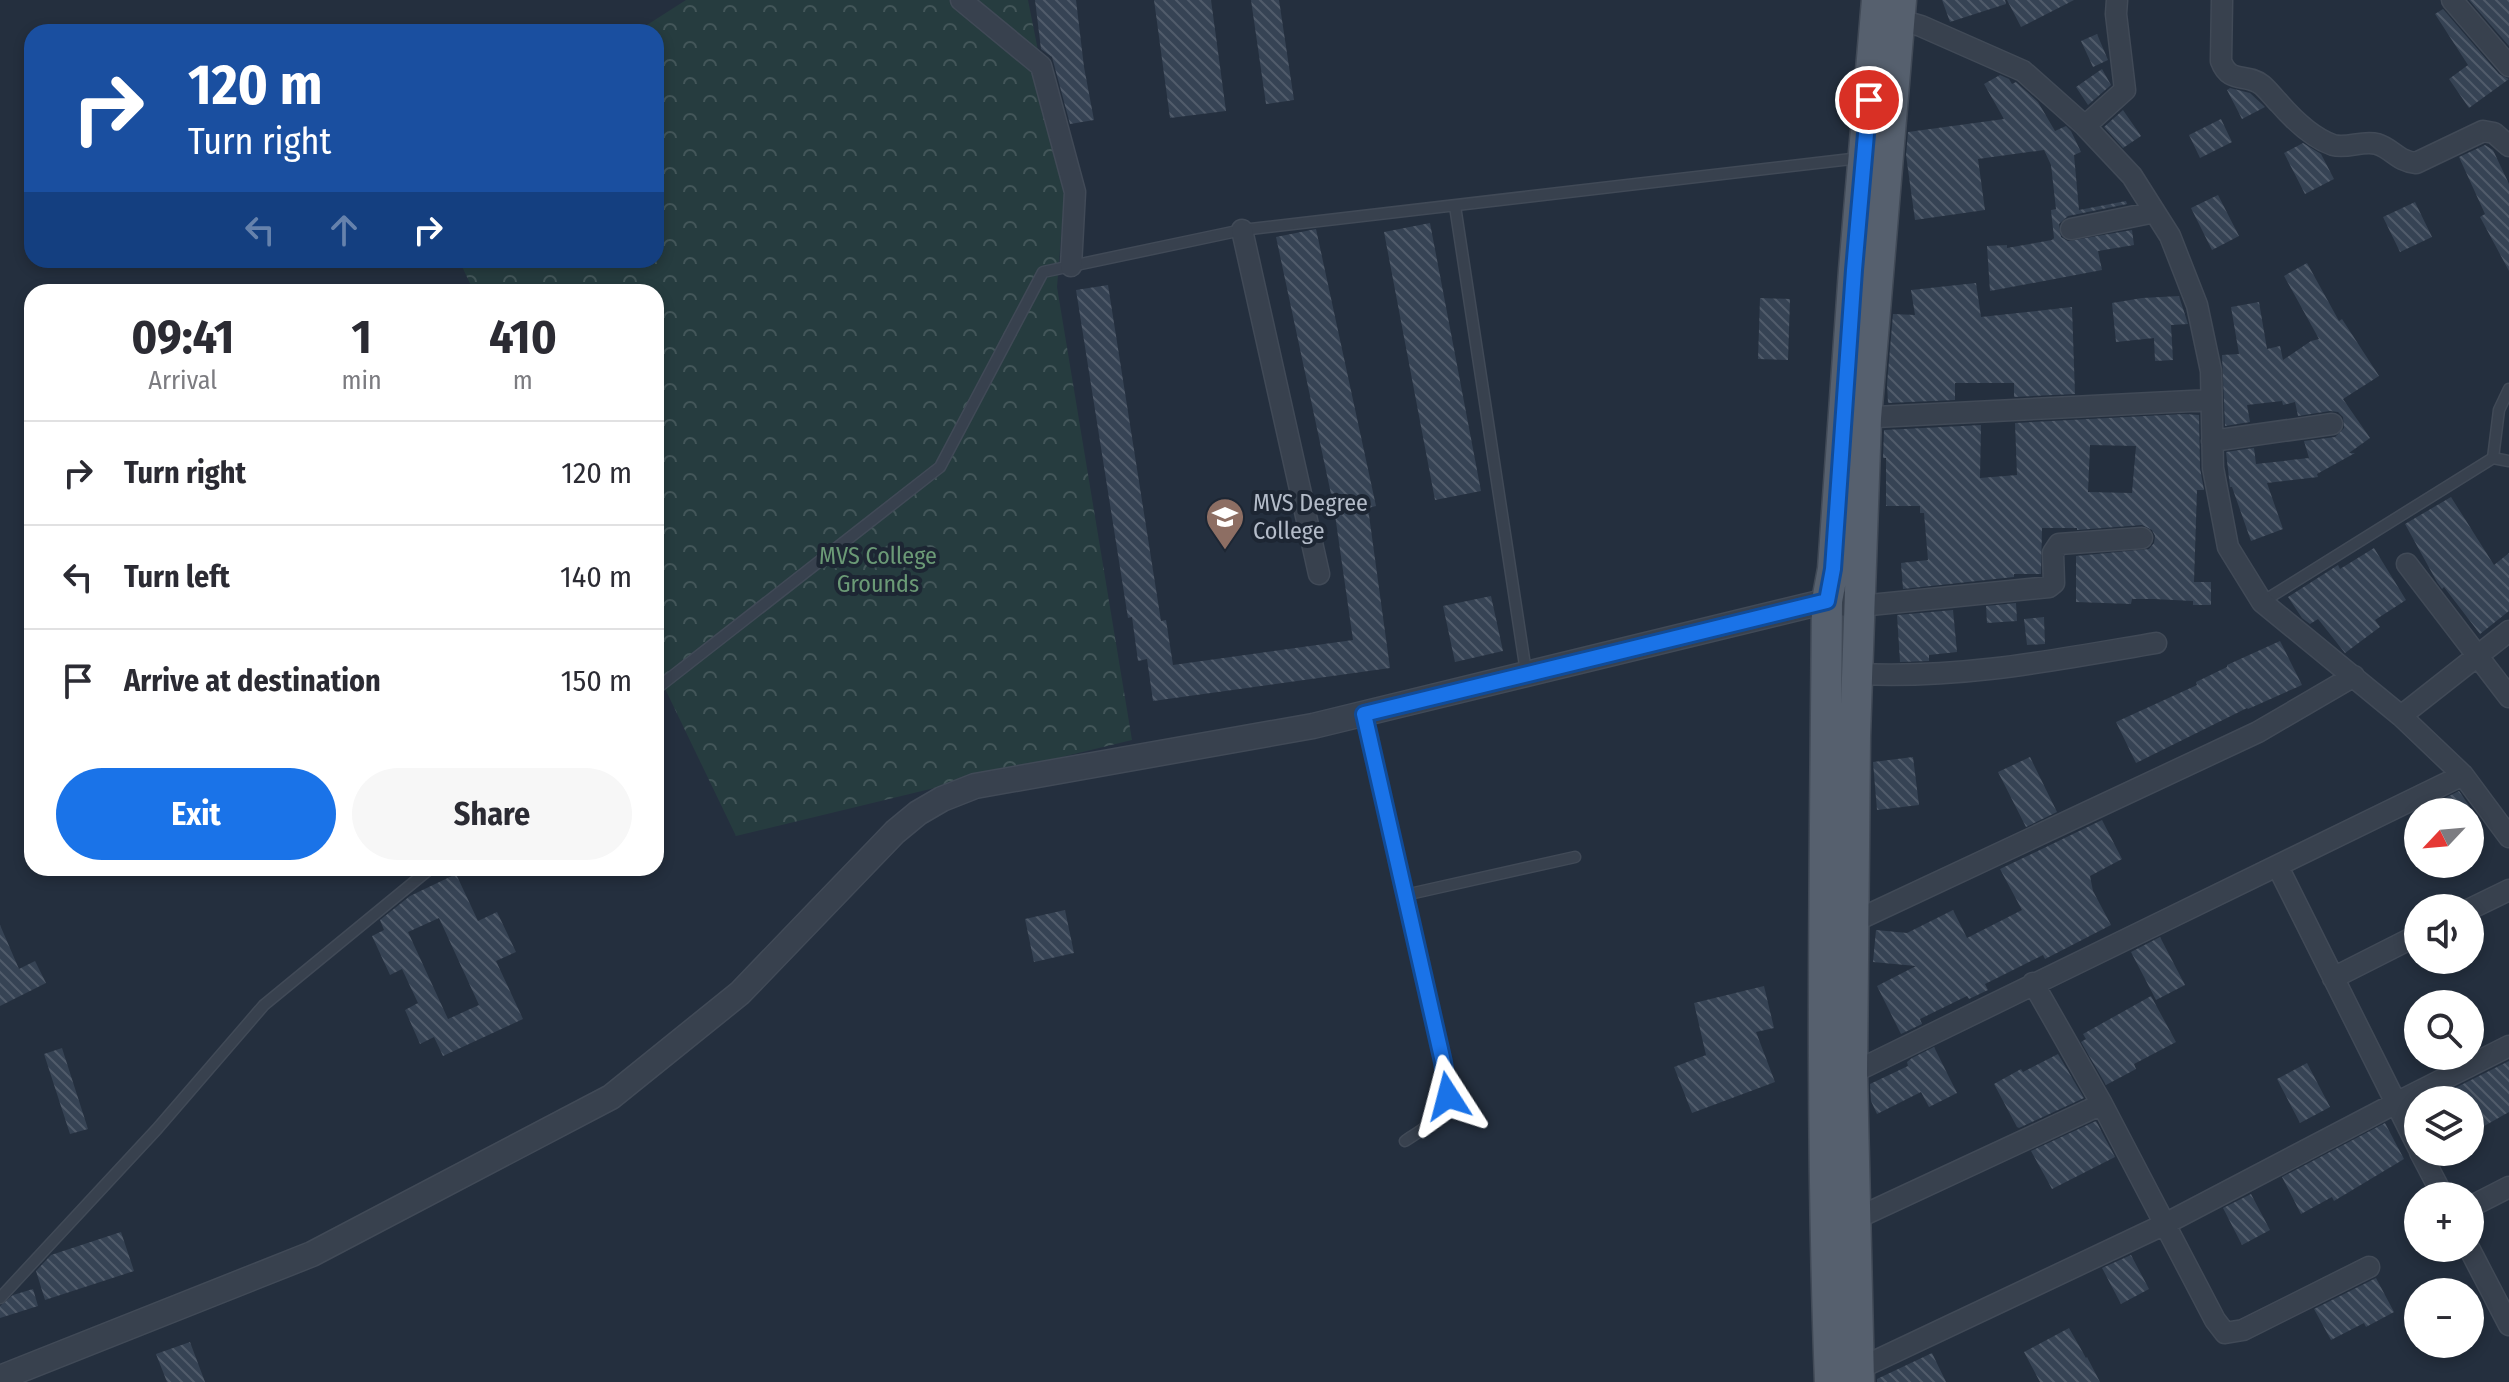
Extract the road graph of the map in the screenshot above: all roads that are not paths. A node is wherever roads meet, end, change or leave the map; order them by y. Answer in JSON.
{"nodes":[{"id":1,"x":961,"y":0,"type":"edge"},
{"id":2,"x":2117,"y":0,"type":"edge"},
{"id":3,"x":2222,"y":0,"type":"edge"},
{"id":4,"x":2452,"y":0,"type":"edge"},
{"id":5,"x":1888,"y":8,"type":"edge"},
{"id":6,"x":2509,"y":66,"type":"edge"},
{"id":7,"x":2085,"y":126,"type":"junction"},
{"id":8,"x":2509,"y":146,"type":"edge"},
{"id":9,"x":1864,"y":158,"type":"junction"},
{"id":10,"x":1455,"y":206,"type":"junction"},
{"id":11,"x":2155,"y":212,"type":"junction"},
{"id":12,"x":2071,"y":229,"type":"dead end"},
{"id":13,"x":1242,"y":230,"type":"junction"},
{"id":14,"x":1071,"y":266,"type":"junction"},
{"id":15,"x":2509,"y":389,"type":"edge"},
{"id":16,"x":2211,"y":400,"type":"junction"},
{"id":17,"x":1855,"y":418,"type":"junction"},
{"id":18,"x":2332,"y":424,"type":"dead end"},
{"id":19,"x":2212,"y":441,"type":"junction"},
{"id":20,"x":2493,"y":458,"type":"junction"},
{"id":21,"x":2509,"y":461,"type":"edge"},
{"id":22,"x":2142,"y":538,"type":"dead end"},
{"id":23,"x":2407,"y":564,"type":"dead end"},
{"id":24,"x":1319,"y":574,"type":"dead end"},
{"id":25,"x":1827,"y":601,"type":"junction"},
{"id":26,"x":2262,"y":602,"type":"junction"},
{"id":27,"x":1860,"y":606,"type":"junction"},
{"id":28,"x":2509,"y":631,"type":"edge"},
{"id":29,"x":2156,"y":643,"type":"dead end"},
{"id":30,"x":2477,"y":656,"type":"junction"},
{"id":31,"x":1527,"y":674,"type":"junction"},
{"id":32,"x":1858,"y":674,"type":"junction"},
{"id":33,"x":2354,"y":676,"type":"junction"},
{"id":34,"x":664,"y":683,"type":"edge"},
{"id":35,"x":2509,"y":697,"type":"edge"},
{"id":36,"x":1364,"y":714,"type":"junction"},
{"id":37,"x":2401,"y":716,"type":"junction"},
{"id":38,"x":2463,"y":775,"type":"junction"},
{"id":39,"x":2509,"y":837,"type":"edge"},
{"id":40,"x":1575,"y":857,"type":"dead end"},
{"id":41,"x":2278,"y":867,"type":"junction"},
{"id":42,"x":421,"y":876,"type":"edge"},
{"id":43,"x":2509,"y":890,"type":"edge"},
{"id":44,"x":1405,"y":895,"type":"junction"},
{"id":45,"x":2484,"y":902,"type":"edge"},
{"id":46,"x":1853,"y":922,"type":"junction"},
{"id":47,"x":2404,"y":942,"type":"edge"},
{"id":48,"x":2333,"y":978,"type":"junction"},
{"id":49,"x":2033,"y":983,"type":"junction"},
{"id":50,"x":2509,"y":1046,"type":"edge"},
{"id":51,"x":1852,"y":1073,"type":"junction"},
{"id":52,"x":1823,"y":1088,"type":"junction"},
{"id":53,"x":2396,"y":1103,"type":"junction"},
{"id":54,"x":2102,"y":1104,"type":"junction"},
{"id":55,"x":2404,"y":1119,"type":"edge"},
{"id":56,"x":1405,"y":1141,"type":"dead end"},
{"id":57,"x":2509,"y":1187,"type":"edge"},
{"id":58,"x":2484,"y":1200,"type":"edge"},
{"id":59,"x":1855,"y":1219,"type":"junction"},
{"id":60,"x":2163,"y":1225,"type":"junction"},
{"id":61,"x":2476,"y":1262,"type":"edge"},
{"id":62,"x":2369,"y":1267,"type":"dead end"},
{"id":63,"x":0,"y":1298,"type":"edge"},
{"id":64,"x":2509,"y":1325,"type":"edge"},
{"id":65,"x":29,"y":1375,"type":"edge"},
{"id":66,"x":0,"y":1378,"type":"edge"},
{"id":67,"x":1845,"y":1379,"type":"edge"}],
"edges":[{"from":1,"to":14,"type":"street"},
{"from":2,"to":7,"type":"street"},
{"from":3,"to":8,"type":"street"},
{"from":4,"to":6,"type":"street"},
{"from":5,"to":7,"type":"street"},
{"from":5,"to":9,"type":"main road"},
{"from":5,"to":17,"type":"main road"},
{"from":7,"to":11,"type":"street"},
{"from":9,"to":10,"type":"lane"},
{"from":9,"to":17,"type":"main road"},
{"from":10,"to":13,"type":"lane"},
{"from":10,"to":31,"type":"lane"},
{"from":11,"to":12,"type":"street"},
{"from":11,"to":16,"type":"street"},
{"from":13,"to":14,"type":"lane"},
{"from":13,"to":24,"type":"street"},
{"from":14,"to":34,"type":"lane"},
{"from":15,"to":20,"type":"lane"},
{"from":16,"to":17,"type":"street"},
{"from":16,"to":19,"type":"street"},
{"from":17,"to":25,"type":"main road"},
{"from":17,"to":27,"type":"main road"},
{"from":18,"to":19,"type":"street"},
{"from":19,"to":26,"type":"street"},
{"from":20,"to":21,"type":"lane"},
{"from":20,"to":26,"type":"lane"},
{"from":22,"to":27,"type":"street"},
{"from":23,"to":30,"type":"street"},
{"from":25,"to":27,"type":"street"},
{"from":25,"to":31,"type":"street"},
{"from":25,"to":52,"type":"main road"},
{"from":26,"to":33,"type":"street"},
{"from":27,"to":32,"type":"main road"},
{"from":28,"to":30,"type":"street"},
{"from":29,"to":32,"type":"street"},
{"from":30,"to":35,"type":"street"},
{"from":30,"to":37,"type":"street"},
{"from":31,"to":36,"type":"street"},
{"from":32,"to":46,"type":"main road"},
{"from":33,"to":37,"type":"street"},
{"from":33,"to":46,"type":"street"},
{"from":36,"to":44,"type":"lane"},
{"from":36,"to":65,"type":"street"},
{"from":37,"to":38,"type":"street"},
{"from":38,"to":39,"type":"street"},
{"from":38,"to":41,"type":"street"},
{"from":40,"to":44,"type":"lane"},
{"from":41,"to":48,"type":"street"},
{"from":41,"to":49,"type":"street"},
{"from":42,"to":63,"type":"lane"},
{"from":43,"to":45,"type":"street"},
{"from":44,"to":56,"type":"lane"},
{"from":46,"to":51,"type":"main road"},
{"from":47,"to":48,"type":"street"},
{"from":48,"to":53,"type":"street"},
{"from":49,"to":51,"type":"street"},
{"from":49,"to":54,"type":"street"},
{"from":50,"to":53,"type":"street"},
{"from":51,"to":52,"type":"street"},
{"from":51,"to":59,"type":"main road"},
{"from":52,"to":67,"type":"main road"},
{"from":53,"to":55,"type":"street"},
{"from":53,"to":60,"type":"street"},
{"from":54,"to":59,"type":"street"},
{"from":54,"to":60,"type":"street"},
{"from":57,"to":58,"type":"street"},
{"from":59,"to":67,"type":"main road"},
{"from":60,"to":62,"type":"street"},
{"from":60,"to":67,"type":"street"},
{"from":61,"to":64,"type":"street"},
{"from":65,"to":66,"type":"street"}]}
